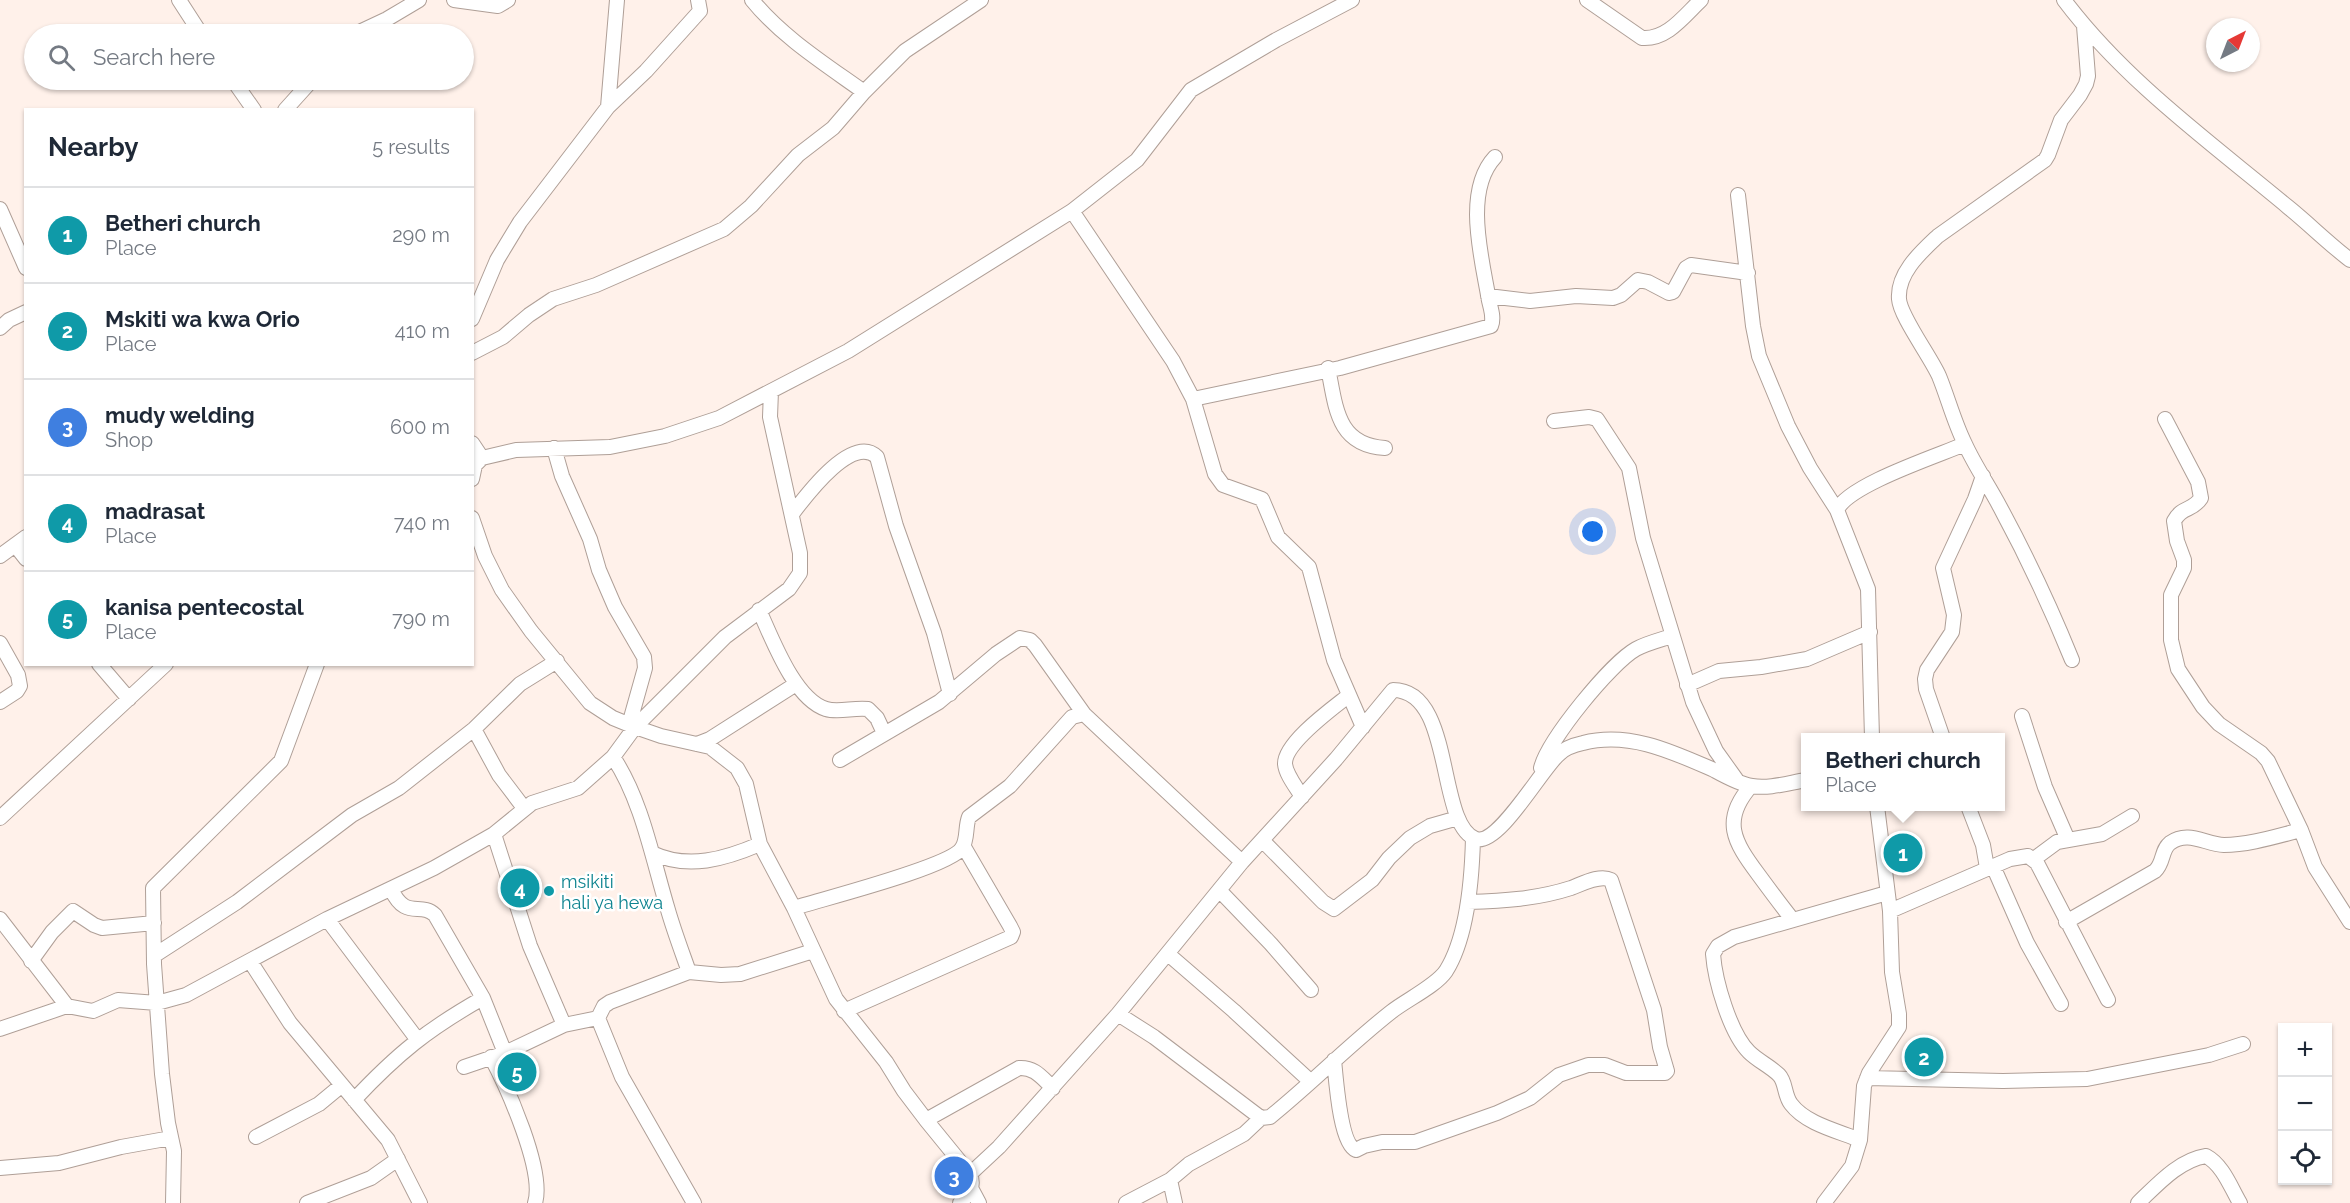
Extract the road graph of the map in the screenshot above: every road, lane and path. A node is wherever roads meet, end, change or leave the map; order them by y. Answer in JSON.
{"nodes":[{"id":1,"x":178,"y":0,"type":"edge"},
{"id":2,"x":419,"y":0,"type":"edge"},
{"id":3,"x":454,"y":0,"type":"edge"},
{"id":4,"x":508,"y":0,"type":"edge"},
{"id":5,"x":617,"y":0,"type":"edge"},
{"id":6,"x":698,"y":0,"type":"edge"},
{"id":7,"x":752,"y":0,"type":"edge"},
{"id":8,"x":981,"y":0,"type":"edge"},
{"id":9,"x":1352,"y":0,"type":"edge"},
{"id":10,"x":1587,"y":0,"type":"edge"},
{"id":11,"x":1701,"y":0,"type":"edge"},
{"id":12,"x":2064,"y":0,"type":"edge"},
{"id":13,"x":194,"y":24,"type":"edge"},
{"id":14,"x":376,"y":24,"type":"edge"},
{"id":15,"x":2084,"y":26,"type":"junction"},
{"id":16,"x":240,"y":90,"type":"edge"},
{"id":17,"x":303,"y":90,"type":"edge"},
{"id":18,"x":864,"y":92,"type":"junction"},
{"id":19,"x":608,"y":107,"type":"junction"},
{"id":20,"x":253,"y":108,"type":"edge"},
{"id":21,"x":287,"y":108,"type":"edge"},
{"id":22,"x":1495,"y":157,"type":"dead end"},
{"id":23,"x":1738,"y":195,"type":"dead end"},
{"id":24,"x":0,"y":209,"type":"edge"},
{"id":25,"x":1072,"y":211,"type":"junction"},
{"id":26,"x":2350,"y":260,"type":"edge"},
{"id":27,"x":24,"y":263,"type":"edge"},
{"id":28,"x":1748,"y":273,"type":"junction"},
{"id":29,"x":1488,"y":296,"type":"junction"},
{"id":30,"x":24,"y":313,"type":"edge"},
{"id":31,"x":474,"y":314,"type":"edge"},
{"id":32,"x":0,"y":328,"type":"edge"},
{"id":33,"x":474,"y":352,"type":"edge"},
{"id":34,"x":1329,"y":369,"type":"junction"},
{"id":35,"x":771,"y":391,"type":"junction"},
{"id":36,"x":1193,"y":399,"type":"junction"},
{"id":37,"x":2164,"y":419,"type":"dead end"},
{"id":38,"x":1554,"y":421,"type":"dead end"},
{"id":39,"x":1965,"y":444,"type":"junction"},
{"id":40,"x":474,"y":446,"type":"edge"},
{"id":41,"x":554,"y":448,"type":"junction"},
{"id":42,"x":1386,"y":448,"type":"dead end"},
{"id":43,"x":482,"y":458,"type":"junction"},
{"id":44,"x":474,"y":470,"type":"edge"},
{"id":45,"x":1983,"y":476,"type":"junction"},
{"id":46,"x":1837,"y":510,"type":"junction"},
{"id":47,"x":792,"y":514,"type":"junction"},
{"id":48,"x":474,"y":525,"type":"edge"},
{"id":49,"x":20,"y":541,"type":"edge"},
{"id":50,"x":0,"y":556,"type":"edge"},
{"id":51,"x":759,"y":610,"type":"junction"},
{"id":52,"x":1870,"y":632,"type":"junction"},
{"id":53,"x":1672,"y":636,"type":"junction"},
{"id":54,"x":0,"y":643,"type":"edge"},
{"id":55,"x":2072,"y":660,"type":"dead end"},
{"id":56,"x":557,"y":661,"type":"junction"},
{"id":57,"x":101,"y":666,"type":"edge"},
{"id":58,"x":164,"y":666,"type":"edge"},
{"id":59,"x":316,"y":666,"type":"edge"},
{"id":60,"x":796,"y":684,"type":"junction"},
{"id":61,"x":1687,"y":685,"type":"junction"},
{"id":62,"x":950,"y":694,"type":"junction"},
{"id":63,"x":1348,"y":696,"type":"junction"},
{"id":64,"x":129,"y":699,"type":"junction"},
{"id":65,"x":0,"y":702,"type":"edge"},
{"id":66,"x":1084,"y":714,"type":"junction"},
{"id":67,"x":2022,"y":716,"type":"dead end"},
{"id":68,"x":632,"y":726,"type":"junction"},
{"id":69,"x":1363,"y":727,"type":"junction"},
{"id":70,"x":474,"y":729,"type":"junction"},
{"id":71,"x":884,"y":733,"type":"junction"},
{"id":72,"x":1872,"y":733,"type":"edge"},
{"id":73,"x":1940,"y":733,"type":"edge"},
{"id":74,"x":697,"y":744,"type":"junction"},
{"id":75,"x":613,"y":758,"type":"junction"},
{"id":76,"x":840,"y":760,"type":"dead end"},
{"id":77,"x":1539,"y":776,"type":"junction"},
{"id":78,"x":1738,"y":781,"type":"junction"},
{"id":79,"x":1801,"y":781,"type":"edge"},
{"id":80,"x":1751,"y":786,"type":"junction"},
{"id":81,"x":1302,"y":797,"type":"junction"},
{"id":82,"x":524,"y":808,"type":"junction"},
{"id":83,"x":1877,"y":811,"type":"edge"},
{"id":84,"x":1970,"y":811,"type":"edge"},
{"id":85,"x":2132,"y":816,"type":"dead end"},
{"id":86,"x":0,"y":818,"type":"edge"},
{"id":87,"x":1458,"y":818,"type":"junction"},
{"id":88,"x":2301,"y":830,"type":"junction"},
{"id":89,"x":494,"y":834,"type":"junction"},
{"id":90,"x":1473,"y":838,"type":"junction"},
{"id":91,"x":2068,"y":840,"type":"junction"},
{"id":92,"x":1263,"y":841,"type":"junction"},
{"id":93,"x":760,"y":844,"type":"junction"},
{"id":94,"x":964,"y":846,"type":"junction"},
{"id":95,"x":652,"y":853,"type":"junction"},
{"id":96,"x":2034,"y":859,"type":"junction"},
{"id":97,"x":1242,"y":862,"type":"junction"},
{"id":98,"x":1990,"y":867,"type":"junction"},
{"id":99,"x":391,"y":889,"type":"junction"},
{"id":100,"x":1219,"y":890,"type":"junction"},
{"id":101,"x":1887,"y":893,"type":"junction"},
{"id":102,"x":1468,"y":902,"type":"junction"},
{"id":103,"x":794,"y":908,"type":"junction"},
{"id":104,"x":1890,"y":911,"type":"junction"},
{"id":105,"x":0,"y":919,"type":"edge"},
{"id":106,"x":327,"y":919,"type":"junction"},
{"id":107,"x":1792,"y":919,"type":"junction"},
{"id":108,"x":2066,"y":922,"type":"junction"},
{"id":109,"x":2350,"y":922,"type":"edge"},
{"id":110,"x":154,"y":923,"type":"junction"},
{"id":111,"x":813,"y":951,"type":"junction"},
{"id":112,"x":1168,"y":954,"type":"junction"},
{"id":113,"x":155,"y":955,"type":"junction"},
{"id":114,"x":250,"y":961,"type":"junction"},
{"id":115,"x":31,"y":962,"type":"junction"},
{"id":116,"x":689,"y":972,"type":"junction"},
{"id":117,"x":1311,"y":990,"type":"dead end"},
{"id":118,"x":483,"y":998,"type":"junction"},
{"id":119,"x":2108,"y":1000,"type":"dead end"},
{"id":120,"x":158,"y":1003,"type":"junction"},
{"id":121,"x":2061,"y":1004,"type":"dead end"},
{"id":122,"x":67,"y":1006,"type":"junction"},
{"id":123,"x":844,"y":1011,"type":"junction"},
{"id":124,"x":1118,"y":1014,"type":"junction"},
{"id":125,"x":598,"y":1018,"type":"junction"},
{"id":126,"x":564,"y":1025,"type":"junction"},
{"id":127,"x":0,"y":1029,"type":"edge"},
{"id":128,"x":417,"y":1039,"type":"junction"},
{"id":129,"x":2242,"y":1044,"type":"dead end"},
{"id":130,"x":505,"y":1053,"type":"junction"},
{"id":131,"x":491,"y":1057,"type":"junction"},
{"id":132,"x":1334,"y":1060,"type":"junction"},
{"id":133,"x":464,"y":1067,"type":"dead end"},
{"id":134,"x":1867,"y":1078,"type":"junction"},
{"id":135,"x":1310,"y":1082,"type":"junction"},
{"id":136,"x":342,"y":1085,"type":"junction"},
{"id":137,"x":1053,"y":1088,"type":"junction"},
{"id":138,"x":354,"y":1100,"type":"junction"},
{"id":139,"x":1261,"y":1118,"type":"junction"},
{"id":140,"x":926,"y":1120,"type":"junction"},
{"id":141,"x":256,"y":1137,"type":"dead end"},
{"id":142,"x":171,"y":1138,"type":"junction"},
{"id":143,"x":1860,"y":1140,"type":"junction"},
{"id":144,"x":398,"y":1159,"type":"junction"},
{"id":145,"x":0,"y":1168,"type":"edge"},
{"id":146,"x":1170,"y":1180,"type":"junction"},
{"id":147,"x":971,"y":1181,"type":"junction"},
{"id":148,"x":173,"y":1203,"type":"edge"},
{"id":149,"x":307,"y":1203,"type":"edge"},
{"id":150,"x":420,"y":1203,"type":"edge"},
{"id":151,"x":535,"y":1203,"type":"edge"},
{"id":152,"x":694,"y":1203,"type":"edge"},
{"id":153,"x":960,"y":1203,"type":"edge"},
{"id":154,"x":979,"y":1203,"type":"edge"},
{"id":155,"x":1126,"y":1203,"type":"edge"},
{"id":156,"x":1175,"y":1203,"type":"edge"},
{"id":157,"x":1824,"y":1203,"type":"edge"},
{"id":158,"x":2138,"y":1203,"type":"edge"},
{"id":159,"x":2240,"y":1203,"type":"edge"}],
"edges":[{"from":1,"to":13,"type":"street"},
{"from":2,"to":14,"type":"street"},
{"from":3,"to":4,"type":"street"},
{"from":5,"to":19,"type":"street"},
{"from":6,"to":19,"type":"street"},
{"from":7,"to":18,"type":"street"},
{"from":8,"to":18,"type":"street"},
{"from":9,"to":25,"type":"street"},
{"from":10,"to":11,"type":"street"},
{"from":12,"to":15,"type":"street"},
{"from":15,"to":26,"type":"street"},
{"from":15,"to":39,"type":"street"},
{"from":16,"to":20,"type":"street"},
{"from":17,"to":21,"type":"street"},
{"from":18,"to":33,"type":"street"},
{"from":19,"to":31,"type":"street"},
{"from":22,"to":29,"type":"street"},
{"from":23,"to":28,"type":"street"},
{"from":24,"to":27,"type":"street"},
{"from":25,"to":35,"type":"street"},
{"from":25,"to":36,"type":"street"},
{"from":28,"to":29,"type":"street"},
{"from":28,"to":46,"type":"street"},
{"from":29,"to":34,"type":"street"},
{"from":30,"to":32,"type":"street"},
{"from":34,"to":36,"type":"street"},
{"from":34,"to":42,"type":"street"},
{"from":35,"to":41,"type":"street"},
{"from":35,"to":47,"type":"street"},
{"from":36,"to":63,"type":"street"},
{"from":37,"to":88,"type":"street"},
{"from":38,"to":53,"type":"street"},
{"from":39,"to":45,"type":"street"},
{"from":39,"to":46,"type":"street"},
{"from":40,"to":43,"type":"street"},
{"from":41,"to":43,"type":"street"},
{"from":41,"to":68,"type":"street"},
{"from":43,"to":44,"type":"street"},
{"from":45,"to":55,"type":"street"},
{"from":45,"to":73,"type":"street"},
{"from":46,"to":52,"type":"street"},
{"from":47,"to":51,"type":"street"},
{"from":47,"to":62,"type":"street"},
{"from":48,"to":56,"type":"street"},
{"from":49,"to":50,"type":"street"},
{"from":51,"to":60,"type":"street"},
{"from":51,"to":68,"type":"street"},
{"from":52,"to":61,"type":"street"},
{"from":52,"to":72,"type":"street"},
{"from":53,"to":61,"type":"street"},
{"from":53,"to":77,"type":"street"},
{"from":54,"to":65,"type":"street"},
{"from":56,"to":68,"type":"street"},
{"from":56,"to":70,"type":"street"},
{"from":57,"to":64,"type":"street"},
{"from":58,"to":64,"type":"street"},
{"from":59,"to":110,"type":"street"},
{"from":60,"to":71,"type":"street"},
{"from":60,"to":74,"type":"street"},
{"from":61,"to":78,"type":"street"},
{"from":62,"to":66,"type":"street"},
{"from":62,"to":71,"type":"street"},
{"from":63,"to":69,"type":"street"},
{"from":63,"to":81,"type":"street"},
{"from":64,"to":86,"type":"street"},
{"from":66,"to":94,"type":"street"},
{"from":66,"to":97,"type":"street"},
{"from":67,"to":91,"type":"street"},
{"from":68,"to":74,"type":"street"},
{"from":68,"to":75,"type":"street"},
{"from":69,"to":81,"type":"street"},
{"from":69,"to":87,"type":"street"},
{"from":70,"to":82,"type":"street"},
{"from":70,"to":113,"type":"street"},
{"from":71,"to":76,"type":"street"},
{"from":74,"to":93,"type":"street"},
{"from":75,"to":82,"type":"street"},
{"from":75,"to":95,"type":"street"},
{"from":77,"to":78,"type":"street"},
{"from":77,"to":90,"type":"street"},
{"from":78,"to":80,"type":"street"},
{"from":79,"to":80,"type":"street"},
{"from":80,"to":107,"type":"street"},
{"from":81,"to":92,"type":"street"},
{"from":82,"to":89,"type":"street"},
{"from":83,"to":101,"type":"street"},
{"from":84,"to":98,"type":"street"},
{"from":85,"to":91,"type":"street"},
{"from":87,"to":90,"type":"street"},
{"from":87,"to":92,"type":"street"},
{"from":88,"to":108,"type":"street"},
{"from":88,"to":109,"type":"street"},
{"from":89,"to":99,"type":"street"},
{"from":89,"to":126,"type":"street"},
{"from":90,"to":102,"type":"street"},
{"from":91,"to":96,"type":"street"},
{"from":92,"to":97,"type":"street"},
{"from":93,"to":95,"type":"street"},
{"from":93,"to":103,"type":"street"},
{"from":94,"to":103,"type":"street"},
{"from":94,"to":123,"type":"street"},
{"from":95,"to":116,"type":"street"},
{"from":96,"to":98,"type":"street"},
{"from":96,"to":108,"type":"street"},
{"from":97,"to":100,"type":"street"},
{"from":98,"to":104,"type":"street"},
{"from":98,"to":121,"type":"street"},
{"from":99,"to":106,"type":"street"},
{"from":99,"to":118,"type":"street"},
{"from":100,"to":112,"type":"street"},
{"from":100,"to":117,"type":"street"},
{"from":101,"to":104,"type":"street"},
{"from":101,"to":107,"type":"street"},
{"from":102,"to":132,"type":"street"},
{"from":102,"to":132,"type":"street"},
{"from":103,"to":111,"type":"street"},
{"from":104,"to":134,"type":"street"},
{"from":105,"to":115,"type":"street"},
{"from":106,"to":114,"type":"street"},
{"from":106,"to":128,"type":"street"},
{"from":107,"to":143,"type":"street"},
{"from":108,"to":119,"type":"street"},
{"from":110,"to":113,"type":"street"},
{"from":110,"to":115,"type":"street"},
{"from":111,"to":116,"type":"street"},
{"from":111,"to":123,"type":"street"},
{"from":112,"to":124,"type":"street"},
{"from":112,"to":135,"type":"street"},
{"from":113,"to":120,"type":"street"},
{"from":114,"to":120,"type":"street"},
{"from":114,"to":136,"type":"street"},
{"from":115,"to":122,"type":"street"},
{"from":116,"to":125,"type":"street"},
{"from":118,"to":128,"type":"street"},
{"from":118,"to":130,"type":"street"},
{"from":120,"to":122,"type":"street"},
{"from":120,"to":142,"type":"street"},
{"from":122,"to":127,"type":"street"},
{"from":123,"to":140,"type":"street"},
{"from":124,"to":137,"type":"street"},
{"from":124,"to":139,"type":"street"},
{"from":125,"to":126,"type":"street"},
{"from":125,"to":152,"type":"street"},
{"from":126,"to":130,"type":"street"},
{"from":128,"to":138,"type":"street"},
{"from":129,"to":134,"type":"street"},
{"from":130,"to":131,"type":"street"},
{"from":131,"to":133,"type":"street"},
{"from":131,"to":151,"type":"street"},
{"from":132,"to":135,"type":"street"},
{"from":134,"to":143,"type":"street"},
{"from":135,"to":139,"type":"street"},
{"from":136,"to":138,"type":"street"},
{"from":136,"to":141,"type":"street"},
{"from":137,"to":140,"type":"street"},
{"from":137,"to":147,"type":"street"},
{"from":138,"to":144,"type":"street"},
{"from":139,"to":146,"type":"street"},
{"from":140,"to":147,"type":"street"},
{"from":142,"to":145,"type":"street"},
{"from":142,"to":148,"type":"street"},
{"from":143,"to":157,"type":"street"},
{"from":144,"to":149,"type":"street"},
{"from":144,"to":150,"type":"street"},
{"from":146,"to":155,"type":"street"},
{"from":146,"to":156,"type":"street"},
{"from":147,"to":153,"type":"street"},
{"from":147,"to":154,"type":"street"},
{"from":158,"to":159,"type":"street"}]}
